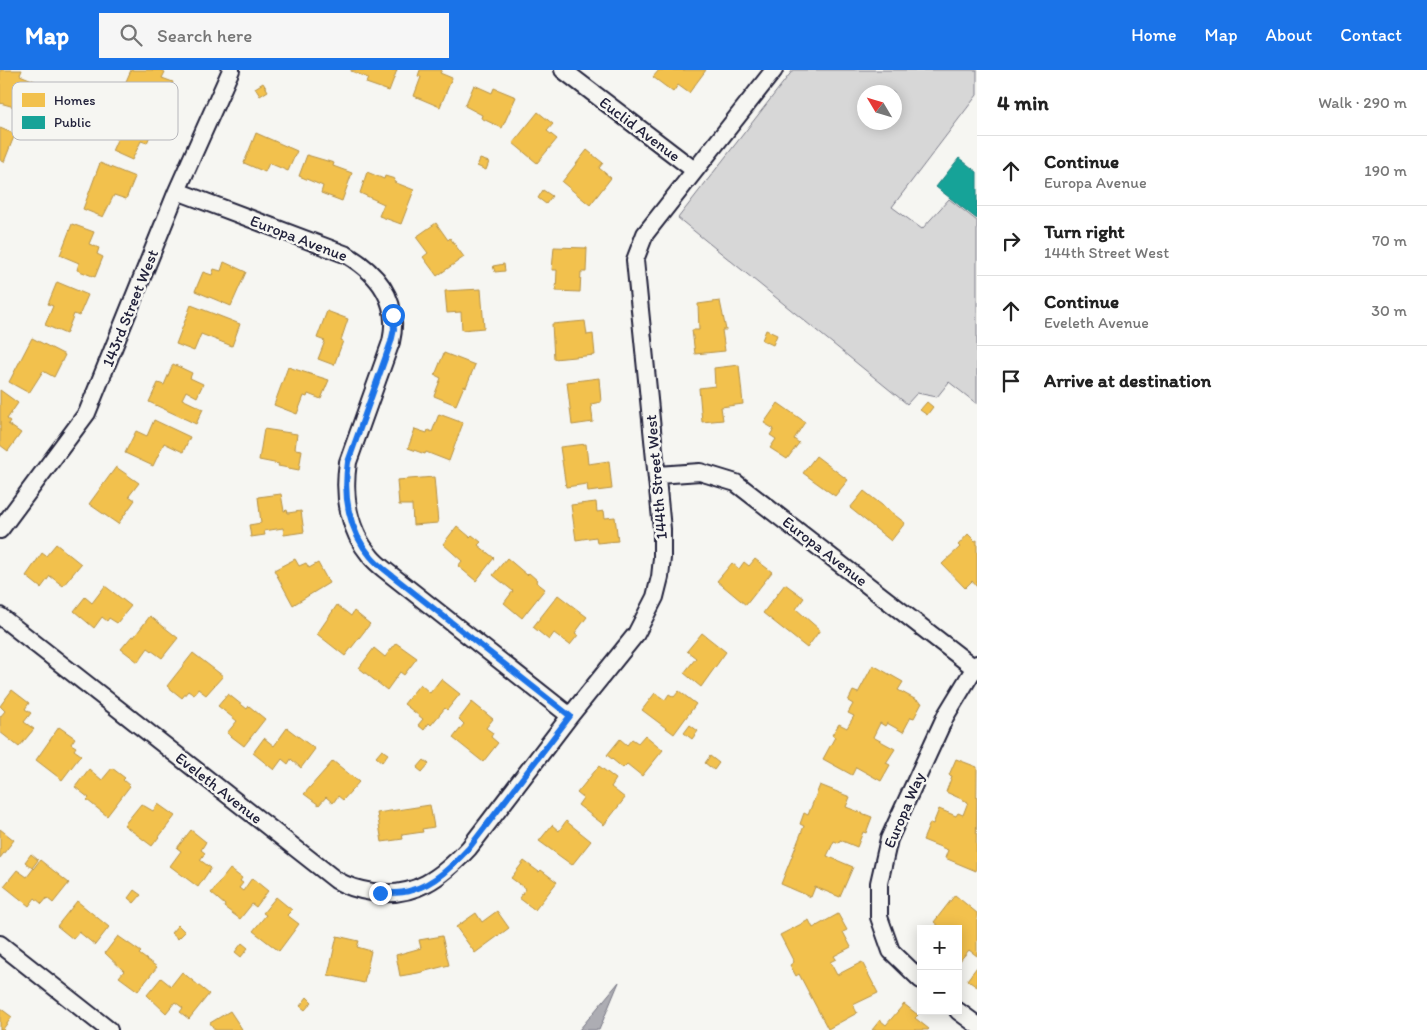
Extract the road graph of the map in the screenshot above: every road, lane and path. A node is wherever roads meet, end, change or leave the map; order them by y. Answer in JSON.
{"nodes":[{"id":1,"x":231,"y":70,"type":"edge"},
{"id":2,"x":563,"y":70,"type":"edge"},
{"id":3,"x":774,"y":70,"type":"edge"},
{"id":4,"x":694,"y":170,"type":"junction"},
{"id":5,"x":177,"y":191,"type":"junction"},
{"id":6,"x":658,"y":475,"type":"junction"},
{"id":7,"x":0,"y":530,"type":"edge"},
{"id":8,"x":0,"y":616,"type":"edge"},
{"id":9,"x":976,"y":667,"type":"edge"},
{"id":10,"x":570,"y":716,"type":"junction"},
{"id":11,"x":455,"y":863,"type":"joint"},
{"id":12,"x":0,"y":944,"type":"edge"},
{"id":13,"x":917,"y":976,"type":"edge"},
{"id":14,"x":962,"y":1014,"type":"edge"},
{"id":15,"x":977,"y":1025,"type":"edge"},
{"id":16,"x":109,"y":1030,"type":"edge"}],
"edges":[{"from":1,"to":5,"type":"street","name":"143rd Street West"},
{"from":2,"to":4,"type":"street","name":"Euclid Avenue"},
{"from":3,"to":4,"type":"street","name":"144th Street West"},
{"from":4,"to":6,"type":"street","name":"144th Street West"},
{"from":5,"to":7,"type":"street","name":"143rd Street West"},
{"from":5,"to":10,"type":"street","name":"Europa Avenue"},
{"from":6,"to":9,"type":"street","name":"Europa Avenue"},
{"from":6,"to":10,"type":"street","name":"144th Street West"},
{"from":8,"to":11,"type":"street","name":"Eveleth Avenue"},
{"from":9,"to":13,"type":"street","name":"Europa Way"},
{"from":10,"to":11,"type":"street","name":"144th Street West"},
{"from":12,"to":16,"type":"street"},
{"from":14,"to":15,"type":"street"}]}
